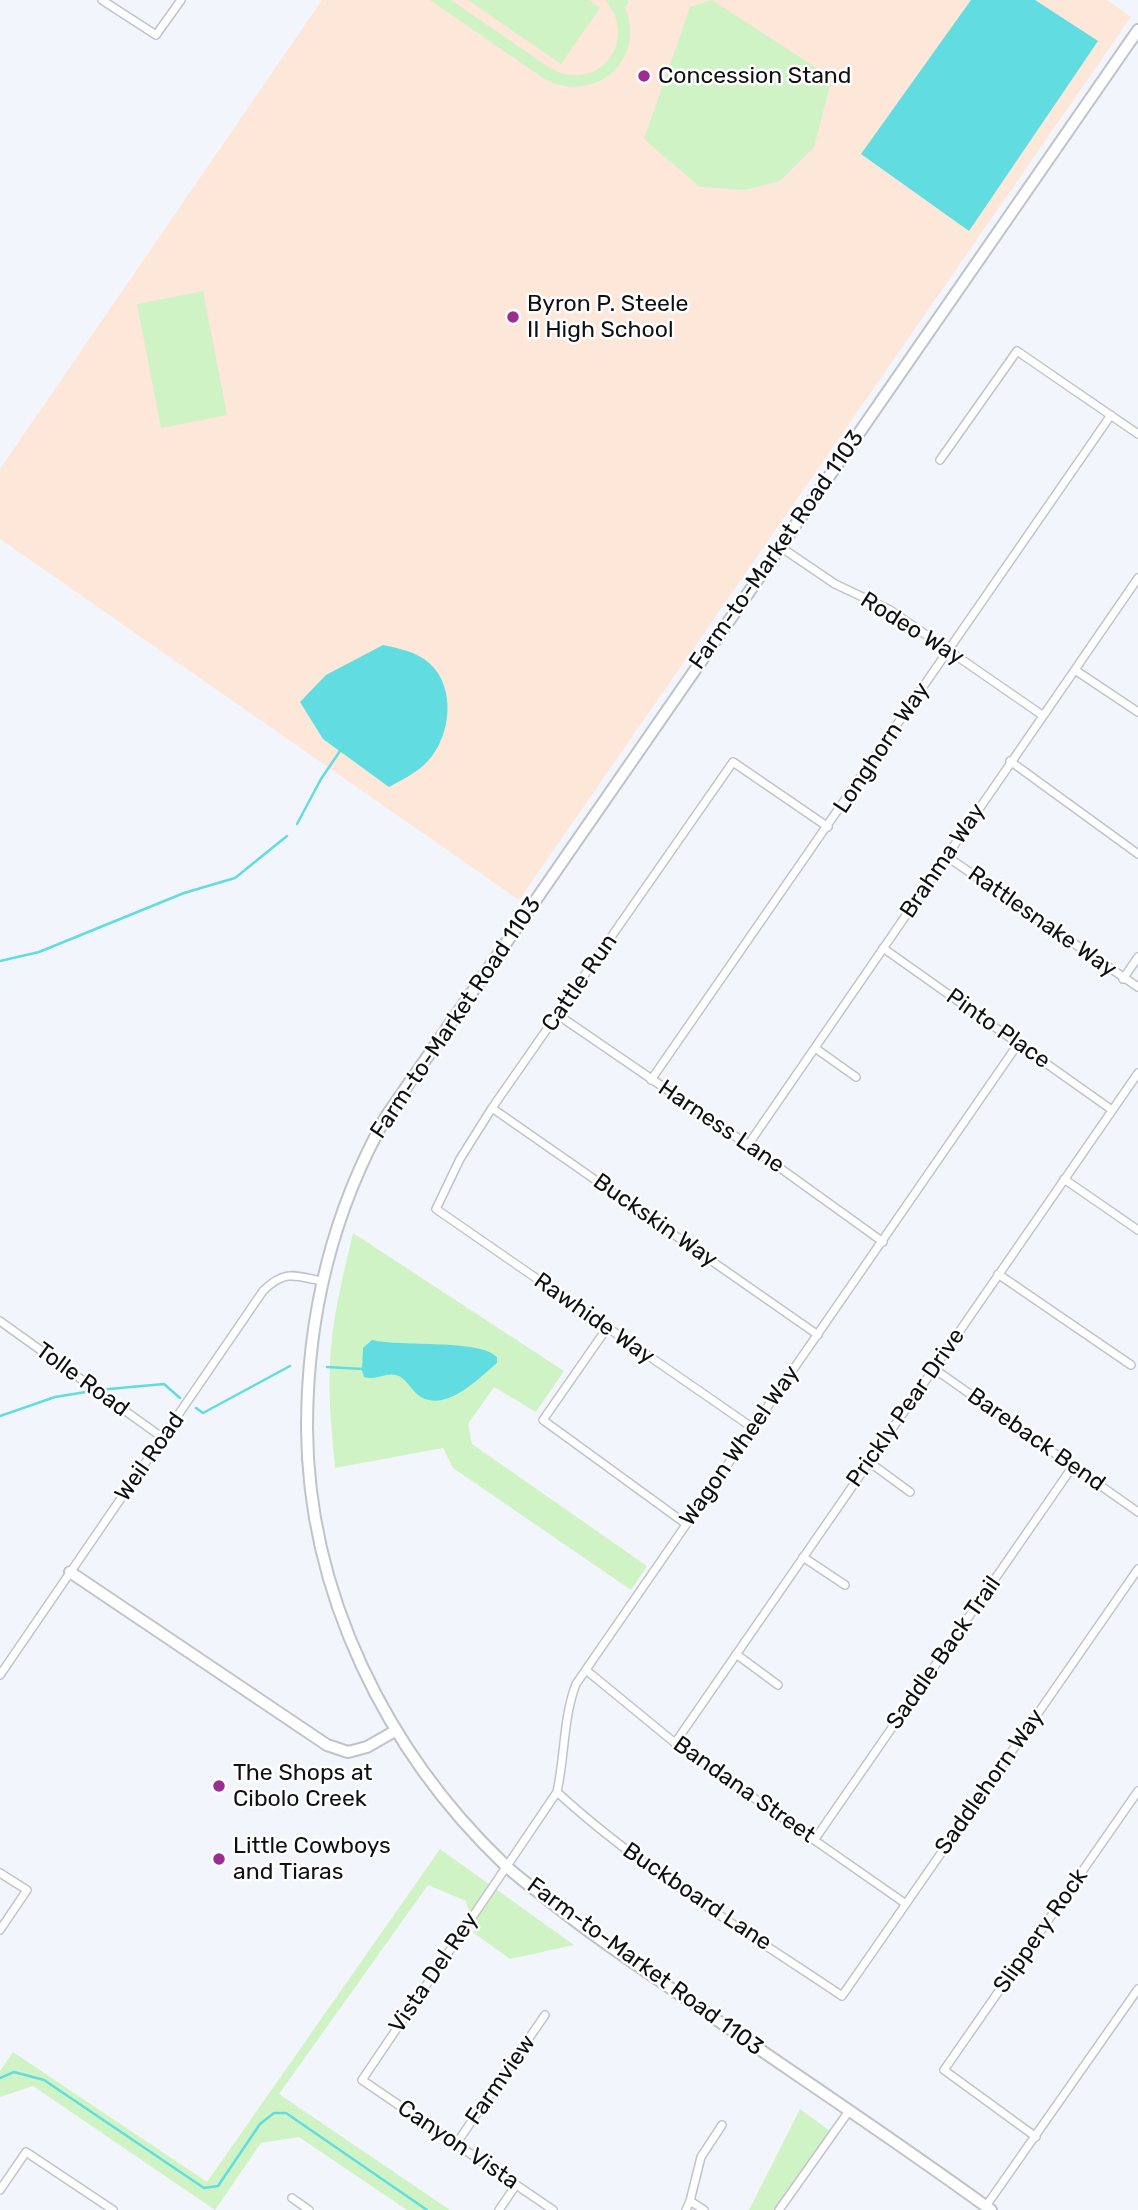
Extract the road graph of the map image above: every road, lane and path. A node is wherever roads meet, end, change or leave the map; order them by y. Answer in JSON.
{"nodes":[{"id":1,"x":102,"y":0,"type":"edge"},
{"id":2,"x":180,"y":0,"type":"edge"},
{"id":3,"x":1138,"y":30,"type":"edge"},
{"id":4,"x":1111,"y":415,"type":"junction"},
{"id":5,"x":1138,"y":434,"type":"edge"},
{"id":6,"x":940,"y":460,"type":"dead end"},
{"id":7,"x":779,"y":547,"type":"junction"},
{"id":8,"x":1138,"y":578,"type":"edge"},
{"id":9,"x":948,"y":651,"type":"junction"},
{"id":10,"x":1075,"y":670,"type":"junction"},
{"id":11,"x":1138,"y":712,"type":"edge"},
{"id":12,"x":1042,"y":715,"type":"junction"},
{"id":13,"x":1010,"y":761,"type":"junction"},
{"id":14,"x":828,"y":827,"type":"junction"},
{"id":15,"x":1138,"y":854,"type":"edge"},
{"id":16,"x":946,"y":856,"type":"junction"},
{"id":17,"x":883,"y":948,"type":"junction"},
{"id":18,"x":1138,"y":957,"type":"edge"},
{"id":19,"x":1123,"y":978,"type":"junction"},
{"id":20,"x":1138,"y":988,"type":"edge"},
{"id":21,"x":558,"y":1015,"type":"junction"},
{"id":22,"x":1018,"y":1044,"type":"junction"},
{"id":23,"x":815,"y":1048,"type":"junction"},
{"id":24,"x":1138,"y":1073,"type":"edge"},
{"id":25,"x":856,"y":1077,"type":"dead end"},
{"id":26,"x":651,"y":1080,"type":"junction"},
{"id":27,"x":492,"y":1108,"type":"junction"},
{"id":28,"x":1112,"y":1110,"type":"junction"},
{"id":29,"x":748,"y":1145,"type":"junction"},
{"id":30,"x":1065,"y":1179,"type":"junction"},
{"id":31,"x":436,"y":1209,"type":"joint"},
{"id":32,"x":1138,"y":1230,"type":"edge"},
{"id":33,"x":883,"y":1242,"type":"junction"},
{"id":34,"x":998,"y":1274,"type":"junction"},
{"id":35,"x":321,"y":1281,"type":"junction"},
{"id":36,"x":0,"y":1321,"type":"edge"},
{"id":37,"x":607,"y":1328,"type":"junction"},
{"id":38,"x":818,"y":1335,"type":"junction"},
{"id":39,"x":1131,"y":1365,"type":"dead end"},
{"id":40,"x":933,"y":1368,"type":"junction"},
{"id":41,"x":753,"y":1428,"type":"junction"},
{"id":42,"x":163,"y":1438,"type":"junction"},
{"id":43,"x":869,"y":1462,"type":"junction"},
{"id":44,"x":1073,"y":1466,"type":"junction"},
{"id":45,"x":910,"y":1492,"type":"dead end"},
{"id":46,"x":1138,"y":1512,"type":"edge"},
{"id":47,"x":686,"y":1524,"type":"junction"},
{"id":48,"x":803,"y":1557,"type":"junction"},
{"id":49,"x":1138,"y":1569,"type":"edge"},
{"id":50,"x":70,"y":1572,"type":"junction"},
{"id":51,"x":845,"y":1585,"type":"dead end"},
{"id":52,"x":736,"y":1654,"type":"junction"},
{"id":53,"x":586,"y":1670,"type":"junction"},
{"id":54,"x":0,"y":1675,"type":"edge"},
{"id":55,"x":778,"y":1685,"type":"dead end"},
{"id":56,"x":395,"y":1731,"type":"junction"},
{"id":57,"x":675,"y":1742,"type":"junction"},
{"id":58,"x":1138,"y":1791,"type":"edge"},
{"id":59,"x":557,"y":1792,"type":"junction"},
{"id":60,"x":815,"y":1839,"type":"junction"},
{"id":61,"x":506,"y":1866,"type":"junction"},
{"id":62,"x":0,"y":1872,"type":"edge"},
{"id":63,"x":906,"y":1904,"type":"junction"},
{"id":64,"x":0,"y":1930,"type":"edge"},
{"id":65,"x":1138,"y":1989,"type":"edge"},
{"id":66,"x":842,"y":1996,"type":"joint"},
{"id":67,"x":545,"y":2015,"type":"dead end"},
{"id":68,"x":362,"y":2080,"type":"joint"},
{"id":69,"x":849,"y":2111,"type":"junction"},
{"id":70,"x":722,"y":2125,"type":"dead end"},
{"id":71,"x":1036,"y":2137,"type":"junction"},
{"id":72,"x":456,"y":2144,"type":"junction"},
{"id":73,"x":516,"y":2185,"type":"junction"},
{"id":74,"x":0,"y":2190,"type":"edge"},
{"id":75,"x":292,"y":2198,"type":"dead end"},
{"id":76,"x":690,"y":2201,"type":"junction"},
{"id":77,"x":988,"y":2208,"type":"edge"},
{"id":78,"x":113,"y":2210,"type":"edge"},
{"id":79,"x":309,"y":2210,"type":"edge"},
{"id":80,"x":499,"y":2210,"type":"edge"},
{"id":81,"x":553,"y":2210,"type":"edge"},
{"id":82,"x":686,"y":2210,"type":"edge"},
{"id":83,"x":704,"y":2210,"type":"edge"},
{"id":84,"x":779,"y":2210,"type":"edge"}],
"edges":[{"from":1,"to":2,"type":"street"},
{"from":3,"to":7,"type":"main road","name":"Farm-to-Market Road 1103"},
{"from":4,"to":5,"type":"street"},
{"from":4,"to":6,"type":"street"},
{"from":4,"to":9,"type":"street","name":"Longhorn Way"},
{"from":7,"to":9,"type":"street","name":"Rodeo Way"},
{"from":7,"to":35,"type":"main road","name":"Farm-to-Market Road 1103"},
{"from":8,"to":10,"type":"street","name":"Brahma Way"},
{"from":9,"to":12,"type":"street","name":"Rodeo Way"},
{"from":9,"to":14,"type":"street","name":"Longhorn Way"},
{"from":10,"to":11,"type":"street"},
{"from":10,"to":12,"type":"street","name":"Brahma Way"},
{"from":12,"to":13,"type":"street","name":"Brahma Way"},
{"from":13,"to":15,"type":"street"},
{"from":13,"to":16,"type":"street","name":"Brahma Way"},
{"from":14,"to":21,"type":"street","name":"Cattle Run"},
{"from":14,"to":26,"type":"street","name":"Longhorn Way"},
{"from":16,"to":17,"type":"street","name":"Brahma Way"},
{"from":16,"to":19,"type":"street","name":"Rattlesnake Way"},
{"from":17,"to":22,"type":"street","name":"Pinto Place"},
{"from":17,"to":23,"type":"street","name":"Brahma Way"},
{"from":18,"to":19,"type":"street"},
{"from":19,"to":20,"type":"street","name":"Rattlesnake Way"},
{"from":21,"to":26,"type":"street","name":"Harness Lane"},
{"from":21,"to":27,"type":"street","name":"Cattle Run"},
{"from":22,"to":28,"type":"street","name":"Pinto Place"},
{"from":22,"to":33,"type":"street","name":"Wagon Wheel Way"},
{"from":23,"to":25,"type":"street"},
{"from":23,"to":29,"type":"street","name":"Brahma Way"},
{"from":24,"to":28,"type":"street","name":"Prickly Pear Drive"},
{"from":26,"to":29,"type":"street","name":"Harness Lane"},
{"from":27,"to":31,"type":"street","name":"Cattle Run"},
{"from":27,"to":38,"type":"street","name":"Buckskin Way"},
{"from":28,"to":30,"type":"street","name":"Prickly Pear Drive"},
{"from":29,"to":33,"type":"street","name":"Harness Lane"},
{"from":30,"to":32,"type":"street"},
{"from":30,"to":34,"type":"street","name":"Prickly Pear Drive"},
{"from":31,"to":37,"type":"street","name":"Rawhide Way"},
{"from":33,"to":38,"type":"street","name":"Wagon Wheel Way"},
{"from":34,"to":39,"type":"street"},
{"from":34,"to":40,"type":"street","name":"Prickly Pear Drive"},
{"from":35,"to":42,"type":"street","name":"Weil Road"},
{"from":35,"to":56,"type":"main road","name":"Farm-to-Market Road 1103"},
{"from":36,"to":42,"type":"street","name":"Tolle Road"},
{"from":37,"to":41,"type":"street","name":"Rawhide Way"},
{"from":37,"to":47,"type":"street"},
{"from":38,"to":41,"type":"street","name":"Wagon Wheel Way"},
{"from":40,"to":43,"type":"street","name":"Prickly Pear Drive"},
{"from":40,"to":44,"type":"street","name":"Bareback Bend"},
{"from":41,"to":47,"type":"street","name":"Wagon Wheel Way"},
{"from":42,"to":50,"type":"street","name":"Weil Road"},
{"from":43,"to":45,"type":"street"},
{"from":43,"to":48,"type":"street","name":"Prickly Pear Drive"},
{"from":44,"to":46,"type":"street","name":"Bareback Bend"},
{"from":44,"to":60,"type":"street","name":"Saddle Back Trail"},
{"from":47,"to":53,"type":"street","name":"Wagon Wheel Way"},
{"from":48,"to":51,"type":"street"},
{"from":48,"to":52,"type":"street","name":"Prickly Pear Drive"},
{"from":49,"to":63,"type":"street","name":"Saddlehorn Way"},
{"from":50,"to":54,"type":"street","name":"Weil Road"},
{"from":50,"to":56,"type":"main road"},
{"from":52,"to":55,"type":"street"},
{"from":52,"to":57,"type":"street","name":"Prickly Pear Drive"},
{"from":53,"to":57,"type":"street","name":"Bandana Street"},
{"from":53,"to":59,"type":"street","name":"Wagon Wheel Way"},
{"from":56,"to":61,"type":"main road","name":"Farm-to-Market Road 1103"},
{"from":57,"to":60,"type":"street","name":"Bandana Street"},
{"from":58,"to":71,"type":"street","name":"Slippery Rock"},
{"from":59,"to":61,"type":"street","name":"Wagon Wheel Way"},
{"from":59,"to":66,"type":"street","name":"Buckboard Lane"},
{"from":60,"to":63,"type":"street","name":"Bandana Street"},
{"from":61,"to":68,"type":"street","name":"Vista Del Rey"},
{"from":61,"to":69,"type":"main road","name":"Farm-to-Market Road 1103"},
{"from":62,"to":64,"type":"street"},
{"from":63,"to":66,"type":"street","name":"Saddlehorn Way"},
{"from":65,"to":71,"type":"street"},
{"from":67,"to":72,"type":"street","name":"Farmview"},
{"from":68,"to":72,"type":"street","name":"Canyon Vista"},
{"from":69,"to":77,"type":"main road","name":"Farm-to-Market Road 1103"},
{"from":69,"to":84,"type":"street"},
{"from":70,"to":76,"type":"street"},
{"from":71,"to":77,"type":"street"},
{"from":72,"to":73,"type":"street","name":"Canyon Vista"},
{"from":73,"to":80,"type":"street"},
{"from":73,"to":81,"type":"street","name":"Canyon Vista"},
{"from":74,"to":78,"type":"street"},
{"from":75,"to":79,"type":"street"},
{"from":76,"to":82,"type":"street"},
{"from":76,"to":83,"type":"street"}]}
